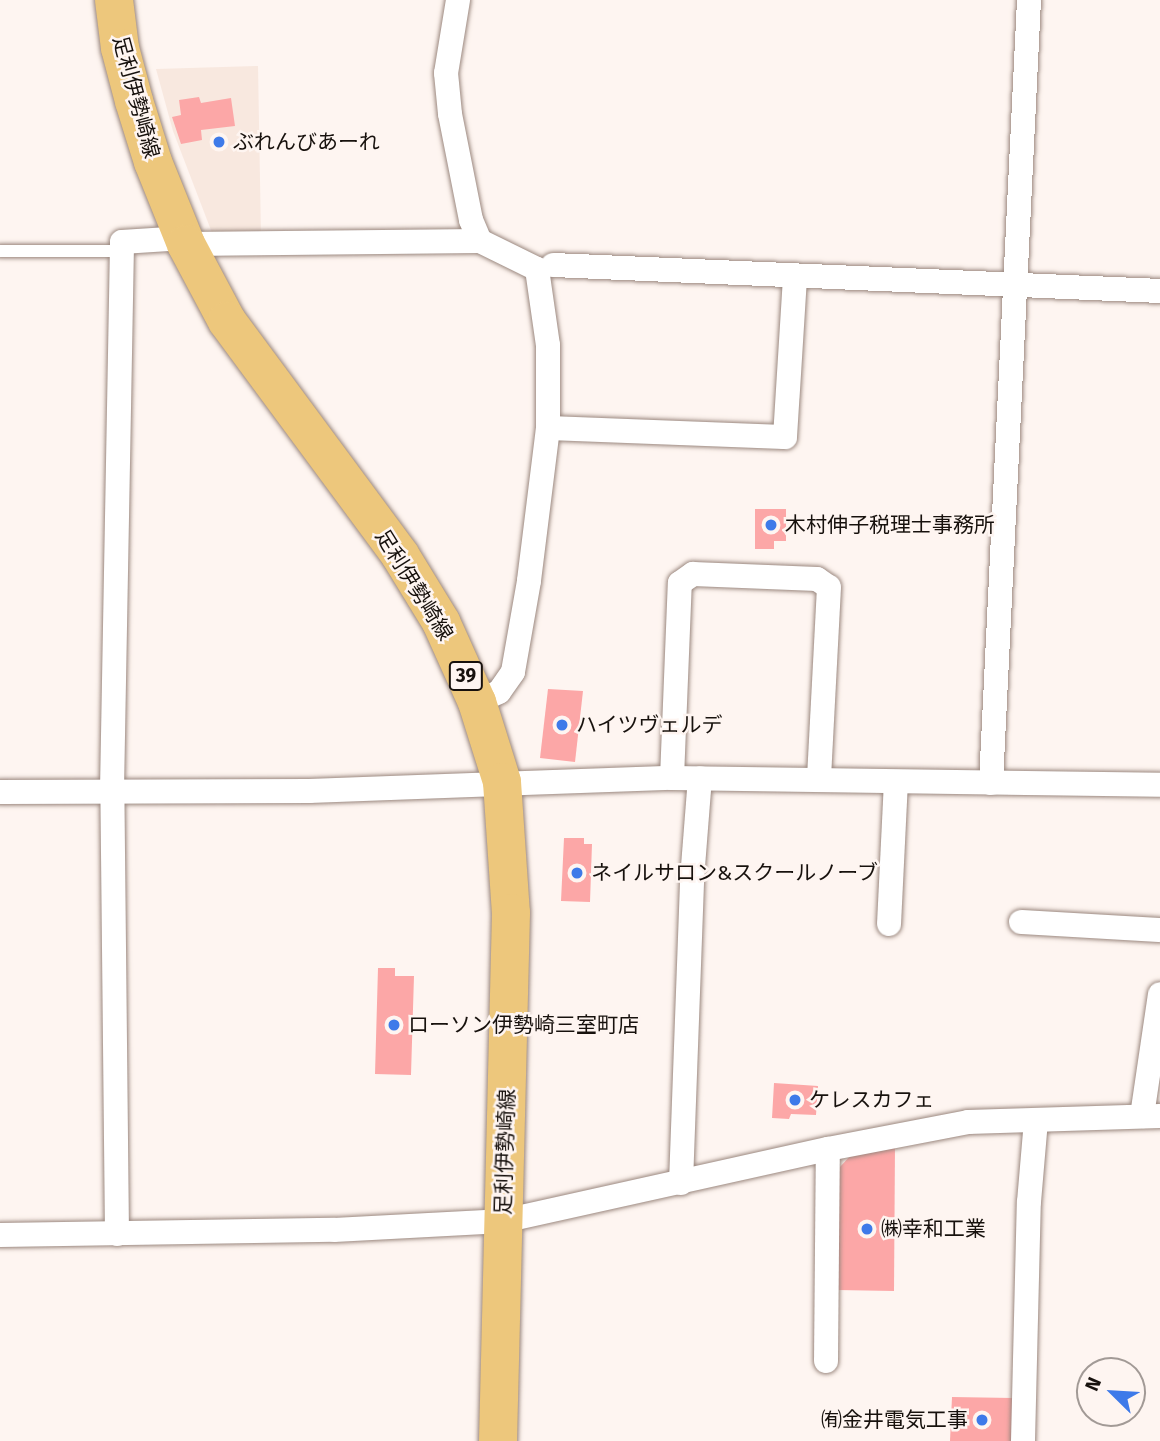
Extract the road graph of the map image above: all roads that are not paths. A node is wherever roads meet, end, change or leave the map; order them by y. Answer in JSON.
{"nodes":[{"id":1,"x":114,"y":0,"type":"edge"},
{"id":2,"x":458,"y":0,"type":"edge"},
{"id":3,"x":1029,"y":0,"type":"edge"},
{"id":4,"x":185,"y":241,"type":"junction"},
{"id":5,"x":480,"y":241,"type":"junction"},
{"id":6,"x":0,"y":251,"type":"edge"},
{"id":7,"x":122,"y":251,"type":"junction"},
{"id":8,"x":553,"y":265,"type":"dead end"},
{"id":9,"x":795,"y":276,"type":"junction"},
{"id":10,"x":1016,"y":286,"type":"junction"},
{"id":11,"x":1160,"y":292,"type":"edge"},
{"id":12,"x":548,"y":428,"type":"junction"},
{"id":13,"x":477,"y":702,"type":"junction"},
{"id":14,"x":672,"y":778,"type":"junction"},
{"id":15,"x":700,"y":778,"type":"junction"},
{"id":16,"x":819,"y":780,"type":"junction"},
{"id":17,"x":502,"y":782,"type":"junction"},
{"id":18,"x":896,"y":782,"type":"junction"},
{"id":19,"x":991,"y":783,"type":"junction"},
{"id":20,"x":1160,"y":785,"type":"edge"},
{"id":21,"x":112,"y":790,"type":"junction"},
{"id":22,"x":0,"y":792,"type":"edge"},
{"id":23,"x":1021,"y":922,"type":"dead end"},
{"id":24,"x":889,"y":925,"type":"dead end"},
{"id":25,"x":1160,"y":930,"type":"edge"},
{"id":26,"x":1160,"y":994,"type":"edge"},
{"id":27,"x":1151,"y":1116,"type":"edge"},
{"id":28,"x":1036,"y":1120,"type":"junction"},
{"id":29,"x":828,"y":1149,"type":"junction"},
{"id":30,"x":681,"y":1183,"type":"junction"},
{"id":31,"x":503,"y":1221,"type":"junction"},
{"id":32,"x":117,"y":1234,"type":"junction"},
{"id":33,"x":0,"y":1235,"type":"edge"},
{"id":34,"x":826,"y":1361,"type":"dead end"},
{"id":35,"x":498,"y":1441,"type":"edge"},
{"id":36,"x":1023,"y":1441,"type":"edge"}],
"edges":[{"from":1,"to":4,"type":"main road","name":"足利伊勢崎線","number":"39"},
{"from":2,"to":5,"type":"street"},
{"from":3,"to":10,"type":"street"},
{"from":4,"to":5,"type":"street"},
{"from":4,"to":7,"type":"street"},
{"from":4,"to":13,"type":"main road","name":"足利伊勢崎線","number":"39"},
{"from":5,"to":12,"type":"street"},
{"from":6,"to":7,"type":"lane"},
{"from":7,"to":21,"type":"street"},
{"from":8,"to":9,"type":"street"},
{"from":9,"to":10,"type":"street"},
{"from":9,"to":12,"type":"street"},
{"from":10,"to":11,"type":"street"},
{"from":10,"to":19,"type":"street"},
{"from":12,"to":13,"type":"street"},
{"from":13,"to":17,"type":"main road","name":"足利伊勢崎線","number":"39"},
{"from":14,"to":15,"type":"street"},
{"from":14,"to":16,"type":"street"},
{"from":14,"to":17,"type":"street"},
{"from":15,"to":16,"type":"street"},
{"from":15,"to":30,"type":"street"},
{"from":16,"to":18,"type":"street"},
{"from":17,"to":21,"type":"street"},
{"from":17,"to":31,"type":"main road","name":"足利伊勢崎線","number":"39"},
{"from":18,"to":19,"type":"street"},
{"from":18,"to":24,"type":"street"},
{"from":19,"to":20,"type":"street"},
{"from":21,"to":22,"type":"street"},
{"from":21,"to":32,"type":"street"},
{"from":23,"to":25,"type":"street"},
{"from":26,"to":27,"type":"street"},
{"from":27,"to":28,"type":"street"},
{"from":28,"to":29,"type":"street"},
{"from":28,"to":36,"type":"street"},
{"from":29,"to":30,"type":"street"},
{"from":29,"to":34,"type":"street"},
{"from":30,"to":31,"type":"street"},
{"from":31,"to":32,"type":"street"},
{"from":31,"to":35,"type":"main road","name":"足利伊勢崎線","number":"39"},
{"from":32,"to":33,"type":"street"}]}
